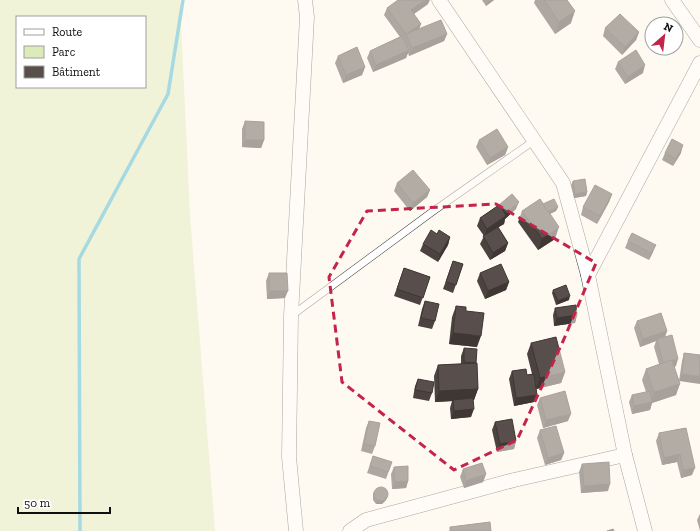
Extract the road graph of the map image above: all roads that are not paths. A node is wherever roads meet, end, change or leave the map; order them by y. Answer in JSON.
{"nodes":[{"id":1,"x":305,"y":0,"type":"edge"},
{"id":2,"x":439,"y":0,"type":"edge"},
{"id":3,"x":672,"y":0,"type":"edge"},
{"id":4,"x":700,"y":40,"type":"edge"},
{"id":5,"x":700,"y":63,"type":"edge"},
{"id":6,"x":535,"y":140,"type":"junction"},
{"id":7,"x":588,"y":275,"type":"junction"},
{"id":8,"x":291,"y":316,"type":"junction"},
{"id":9,"x":626,"y":455,"type":"junction"},
{"id":10,"x":296,"y":531,"type":"edge"},
{"id":11,"x":350,"y":531,"type":"edge"},
{"id":12,"x":645,"y":531,"type":"edge"}],
"edges":[{"from":1,"to":8,"type":"street"},
{"from":2,"to":6,"type":"street"},
{"from":3,"to":4,"type":"street"},
{"from":5,"to":7,"type":"street"},
{"from":6,"to":7,"type":"street"},
{"from":6,"to":8,"type":"lane"},
{"from":7,"to":9,"type":"street"},
{"from":8,"to":10,"type":"street"},
{"from":9,"to":11,"type":"street"},
{"from":9,"to":12,"type":"street"}]}
